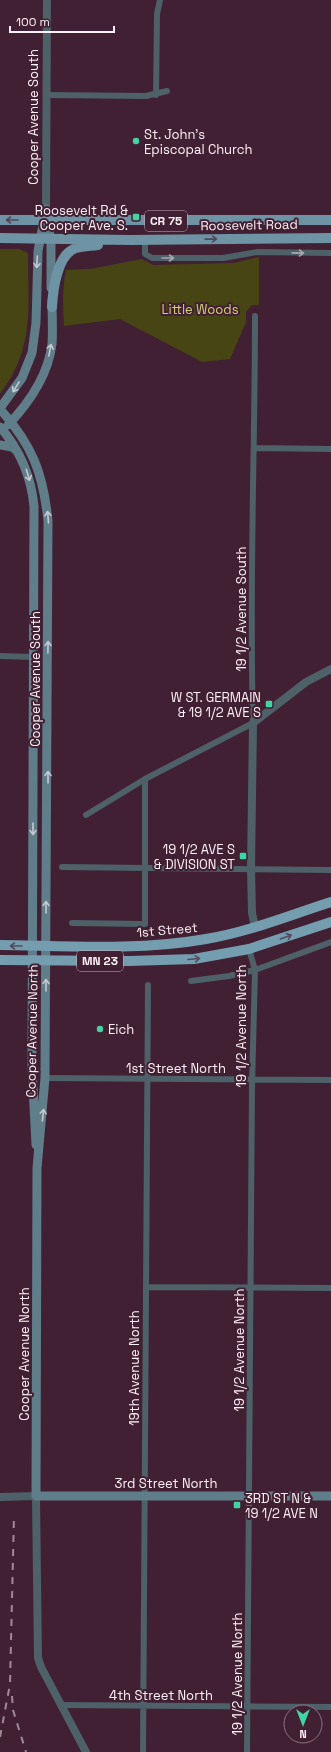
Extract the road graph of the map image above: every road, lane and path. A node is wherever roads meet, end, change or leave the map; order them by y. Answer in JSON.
{"nodes":[{"id":1,"x":47,"y":0,"type":"edge"},
{"id":2,"x":160,"y":0,"type":"edge"},
{"id":3,"x":167,"y":91,"type":"dead end"},
{"id":4,"x":46,"y":95,"type":"junction"},
{"id":5,"x":156,"y":95,"type":"junction"},
{"id":6,"x":46,"y":210,"type":"joint"},
{"id":7,"x":0,"y":220,"type":"edge"},
{"id":8,"x":46,"y":220,"type":"junction"},
{"id":9,"x":331,"y":220,"type":"edge"},
{"id":10,"x":0,"y":238,"type":"edge"},
{"id":11,"x":331,"y":238,"type":"edge"},
{"id":12,"x":45,"y":239,"type":"junction"},
{"id":13,"x":130,"y":240,"type":"junction"},
{"id":14,"x":145,"y":240,"type":"junction"},
{"id":15,"x":331,"y":253,"type":"edge"},
{"id":16,"x":52,"y":307,"type":"junction"},
{"id":17,"x":255,"y":316,"type":"dead end"},
{"id":18,"x":0,"y":408,"type":"edge"},
{"id":19,"x":12,"y":421,"type":"junction"},
{"id":20,"x":1,"y":429,"type":"edge"},
{"id":21,"x":0,"y":445,"type":"edge"},
{"id":22,"x":255,"y":448,"type":"junction"},
{"id":23,"x":331,"y":449,"type":"edge"},
{"id":24,"x":18,"y":452,"type":"junction"},
{"id":25,"x":0,"y":656,"type":"edge"},
{"id":26,"x":34,"y":657,"type":"junction"},
{"id":27,"x":331,"y":669,"type":"edge"},
{"id":28,"x":253,"y":723,"type":"junction"},
{"id":29,"x":145,"y":779,"type":"junction"},
{"id":30,"x":86,"y":815,"type":"dead end"},
{"id":31,"x":62,"y":867,"type":"dead end"},
{"id":32,"x":146,"y":868,"type":"junction"},
{"id":33,"x":251,"y":869,"type":"junction"},
{"id":34,"x":331,"y":870,"type":"edge"},
{"id":35,"x":331,"y":902,"type":"edge"},
{"id":36,"x":331,"y":922,"type":"edge"},
{"id":37,"x":72,"y":923,"type":"dead end"},
{"id":38,"x":255,"y":927,"type":"junction"},
{"id":39,"x":331,"y":942,"type":"edge"},
{"id":40,"x":0,"y":945,"type":"edge"},
{"id":41,"x":33,"y":946,"type":"junction"},
{"id":42,"x":46,"y":946,"type":"junction"},
{"id":43,"x":249,"y":949,"type":"junction"},
{"id":44,"x":0,"y":960,"type":"edge"},
{"id":45,"x":32,"y":961,"type":"junction"},
{"id":46,"x":46,"y":961,"type":"junction"},
{"id":47,"x":255,"y":970,"type":"junction"},
{"id":48,"x":191,"y":981,"type":"dead end"},
{"id":49,"x":148,"y":985,"type":"dead end"},
{"id":50,"x":45,"y":1078,"type":"junction"},
{"id":51,"x":147,"y":1078,"type":"junction"},
{"id":52,"x":252,"y":1079,"type":"junction"},
{"id":53,"x":331,"y":1080,"type":"edge"},
{"id":54,"x":37,"y":1168,"type":"junction"},
{"id":55,"x":146,"y":1287,"type":"junction"},
{"id":56,"x":250,"y":1288,"type":"junction"},
{"id":57,"x":331,"y":1288,"type":"edge"},
{"id":58,"x":144,"y":1495,"type":"junction"},
{"id":59,"x":0,"y":1496,"type":"edge"},
{"id":60,"x":36,"y":1496,"type":"junction"},
{"id":61,"x":249,"y":1496,"type":"junction"},
{"id":62,"x":331,"y":1496,"type":"edge"},
{"id":63,"x":62,"y":1705,"type":"junction"},
{"id":64,"x":143,"y":1706,"type":"junction"},
{"id":65,"x":248,"y":1706,"type":"junction"},
{"id":66,"x":331,"y":1707,"type":"edge"},
{"id":67,"x":86,"y":1752,"type":"edge"},
{"id":68,"x":143,"y":1752,"type":"edge"},
{"id":69,"x":247,"y":1752,"type":"edge"}],
"edges":[{"from":1,"to":4,"type":"street","name":"Cooper Avenue South"},
{"from":2,"to":5,"type":"street"},
{"from":3,"to":5,"type":"street"},
{"from":4,"to":5,"type":"street"},
{"from":4,"to":6,"type":"street","name":"Cooper Avenue South"},
{"from":6,"to":8,"type":"main road","name":"Cooper Avenue South"},
{"from":8,"to":7,"type":"main road","name":"Roosevelt Road","number":"CR 75","one_way":true},
{"from":8,"to":9,"type":"main road","name":"Roosevelt Road","number":"CR 75"},
{"from":8,"to":12,"type":"main road","name":"Cooper Avenue South"},
{"from":10,"to":12,"type":"main road","name":"Roosevelt Road","number":"CR 75"},
{"from":14,"to":11,"type":"main road","name":"Roosevelt Road","number":"CR 75","one_way":true},
{"from":12,"to":13,"type":"main road","name":"Roosevelt Road","number":"CR 75"},
{"from":12,"to":16,"type":"main road","name":"Cooper Avenue South"},
{"from":12,"to":18,"type":"main road","name":"Cooper Avenue South","one_way":true},
{"from":13,"to":14,"type":"main road","name":"Roosevelt Road","number":"CR 75"},
{"from":13,"to":16,"type":"main road"},
{"from":14,"to":15,"type":"street","one_way":true},
{"from":19,"to":16,"type":"main road","name":"Cooper Avenue South","one_way":true},
{"from":17,"to":22,"type":"street","name":"19 1/2 Avenue South"},
{"from":18,"to":19,"type":"main road","name":"Cooper Avenue South"},
{"from":19,"to":20,"type":"main road","name":"Cooper Avenue South"},
{"from":42,"to":19,"type":"main road","name":"Cooper Avenue South","one_way":true},
{"from":20,"to":24,"type":"main road"},
{"from":21,"to":24,"type":"main road"},
{"from":22,"to":23,"type":"street"},
{"from":22,"to":28,"type":"street","name":"19 1/2 Avenue South"},
{"from":24,"to":26,"type":"main road","one_way":true},
{"from":25,"to":26,"type":"street"},
{"from":26,"to":41,"type":"main road","one_way":true},
{"from":27,"to":28,"type":"street"},
{"from":28,"to":29,"type":"street"},
{"from":28,"to":33,"type":"street","name":"19 1/2 Avenue South"},
{"from":29,"to":30,"type":"street"},
{"from":29,"to":32,"type":"street"},
{"from":31,"to":32,"type":"street"},
{"from":32,"to":33,"type":"street"},
{"from":32,"to":37,"type":"street"},
{"from":33,"to":34,"type":"street"},
{"from":33,"to":38,"type":"street","name":"19 1/2 Avenue South"},
{"from":35,"to":38,"type":"highway","name":"1st Street","number":"MN 23"},
{"from":43,"to":36,"type":"highway","number":"MN 23","one_way":true},
{"from":38,"to":42,"type":"highway","name":"1st Street","number":"MN 23"},
{"from":39,"to":47,"type":"street"},
{"from":41,"to":40,"type":"highway","name":"1st Street","number":"MN 23","one_way":true},
{"from":41,"to":42,"type":"highway","name":"1st Street","number":"MN 23"},
{"from":41,"to":45,"type":"main road"},
{"from":42,"to":46,"type":"main road","name":"Cooper Avenue North"},
{"from":46,"to":43,"type":"highway","number":"MN 23","one_way":true},
{"from":43,"to":47,"type":"street","name":"19 1/2 Avenue North"},
{"from":44,"to":45,"type":"highway","number":"MN 23"},
{"from":45,"to":46,"type":"highway","number":"MN 23"},
{"from":45,"to":54,"type":"main road"},
{"from":50,"to":46,"type":"main road","name":"Cooper Avenue North","one_way":true},
{"from":47,"to":48,"type":"street"},
{"from":47,"to":52,"type":"street","name":"19 1/2 Avenue North"},
{"from":49,"to":51,"type":"street","name":"19th Avenue North"},
{"from":50,"to":51,"type":"street","name":"1st Street North"},
{"from":54,"to":50,"type":"main road","name":"Cooper Avenue North","one_way":true},
{"from":51,"to":52,"type":"street","name":"1st Street North"},
{"from":51,"to":55,"type":"street","name":"19th Avenue North"},
{"from":52,"to":53,"type":"street","name":"1st Street North"},
{"from":52,"to":56,"type":"street","name":"19 1/2 Avenue North"},
{"from":54,"to":60,"type":"main road","name":"Cooper Avenue North"},
{"from":55,"to":56,"type":"street"},
{"from":55,"to":58,"type":"street","name":"19th Avenue North"},
{"from":56,"to":57,"type":"street"},
{"from":56,"to":61,"type":"street","name":"19 1/2 Avenue North"},
{"from":58,"to":60,"type":"main road","name":"3rd Street North"},
{"from":58,"to":61,"type":"main road","name":"3rd Street North"},
{"from":58,"to":64,"type":"street","name":"19th Avenue North"},
{"from":59,"to":60,"type":"street","name":"3rd Street North"},
{"from":60,"to":63,"type":"street","name":"Cooper Avenue North"},
{"from":61,"to":62,"type":"main road","name":"3rd Street North"},
{"from":61,"to":65,"type":"street","name":"19 1/2 Avenue North"},
{"from":63,"to":64,"type":"street","name":"4th Street North"},
{"from":63,"to":67,"type":"street","name":"Cooper Avenue North"},
{"from":64,"to":65,"type":"street","name":"4th Street North"},
{"from":64,"to":68,"type":"street","name":"19th Avenue North"},
{"from":65,"to":66,"type":"street","name":"4th Street North"},
{"from":65,"to":69,"type":"street","name":"19 1/2 Avenue North"}]}
